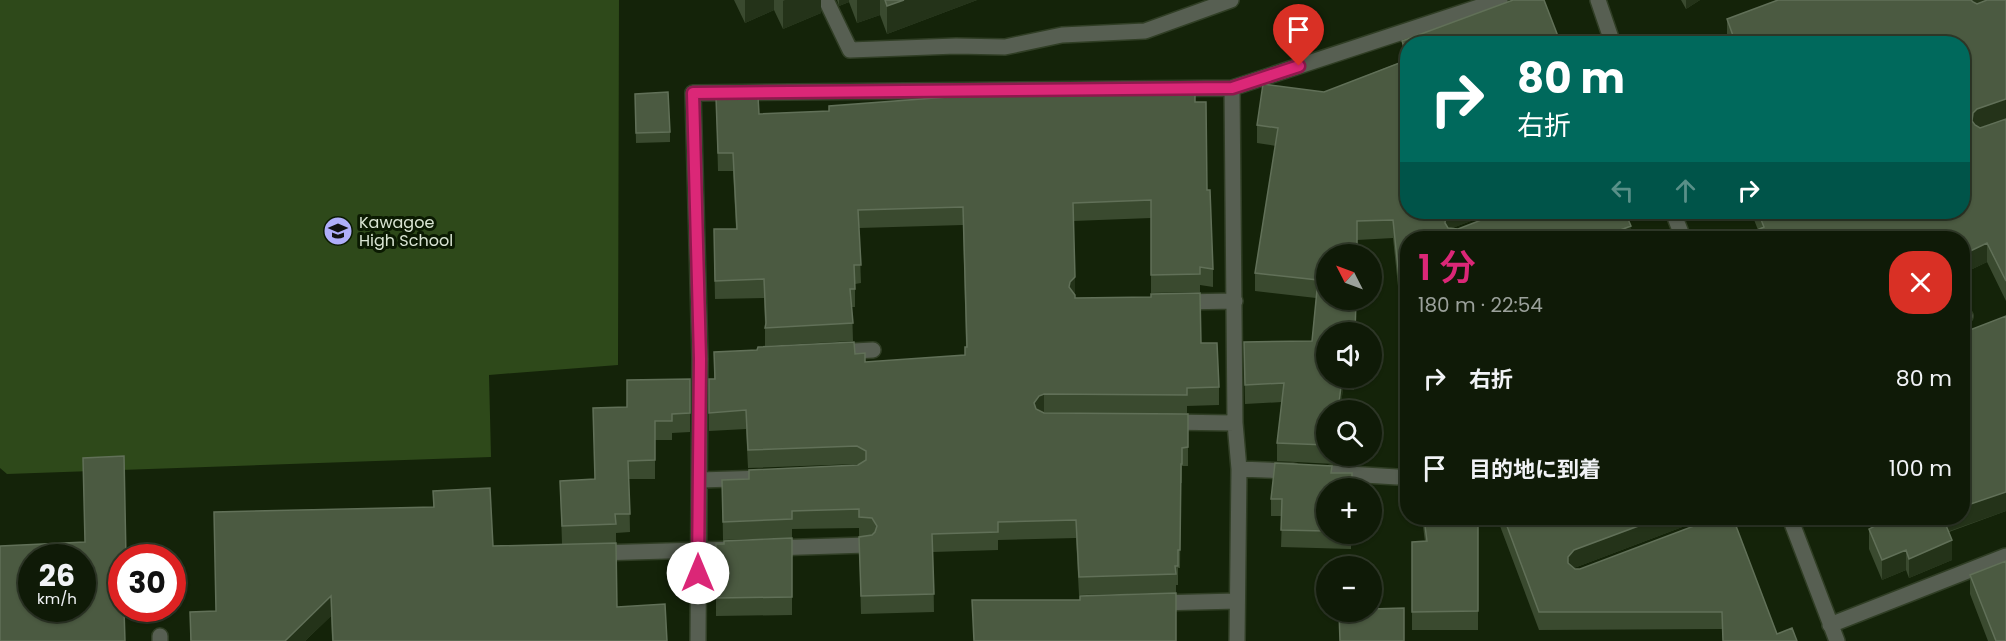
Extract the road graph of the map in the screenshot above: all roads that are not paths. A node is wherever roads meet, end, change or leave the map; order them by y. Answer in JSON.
{"nodes":[{"id":1,"x":826,"y":0,"type":"edge"},
{"id":2,"x":1232,"y":0,"type":"edge"},
{"id":3,"x":1500,"y":0,"type":"edge"},
{"id":4,"x":1598,"y":0,"type":"edge"},
{"id":5,"x":1610,"y":36,"type":"edge"},
{"id":6,"x":1232,"y":88,"type":"junction"},
{"id":7,"x":1235,"y":301,"type":"junction"},
{"id":8,"x":1168,"y":302,"type":"edge"},
{"id":9,"x":873,"y":350,"type":"dead end"},
{"id":10,"x":816,"y":353,"type":"edge"},
{"id":11,"x":1152,"y":422,"type":"edge"},
{"id":12,"x":1235,"y":423,"type":"junction"},
{"id":13,"x":1239,"y":469,"type":"junction"},
{"id":14,"x":778,"y":477,"type":"edge"},
{"id":15,"x":1397,"y":477,"type":"dead end"},
{"id":16,"x":700,"y":480,"type":"junction"},
{"id":17,"x":1793,"y":525,"type":"edge"},
{"id":18,"x":867,"y":545,"type":"edge"},
{"id":19,"x":698,"y":550,"type":"junction"},
{"id":20,"x":578,"y":554,"type":"edge"},
{"id":21,"x":2006,"y":556,"type":"edge"},
{"id":22,"x":1237,"y":601,"type":"junction"},
{"id":23,"x":1143,"y":603,"type":"edge"},
{"id":24,"x":1830,"y":624,"type":"junction"},
{"id":25,"x":698,"y":641,"type":"edge"},
{"id":26,"x":1237,"y":641,"type":"edge"},
{"id":27,"x":1837,"y":641,"type":"edge"}],
"edges":[{"from":1,"to":2,"type":"street"},
{"from":3,"to":6,"type":"street"},
{"from":4,"to":5,"type":"street"},
{"from":6,"to":7,"type":"street"},
{"from":6,"to":16,"type":"street"},
{"from":7,"to":8,"type":"street"},
{"from":7,"to":12,"type":"street"},
{"from":9,"to":10,"type":"street"},
{"from":11,"to":12,"type":"street"},
{"from":12,"to":13,"type":"street"},
{"from":13,"to":15,"type":"street"},
{"from":13,"to":22,"type":"street"},
{"from":14,"to":16,"type":"street"},
{"from":16,"to":19,"type":"street"},
{"from":17,"to":24,"type":"street"},
{"from":18,"to":19,"type":"street"},
{"from":19,"to":20,"type":"street"},
{"from":19,"to":25,"type":"street"},
{"from":21,"to":24,"type":"street"},
{"from":22,"to":23,"type":"street"},
{"from":22,"to":26,"type":"street"},
{"from":24,"to":27,"type":"street"}]}
